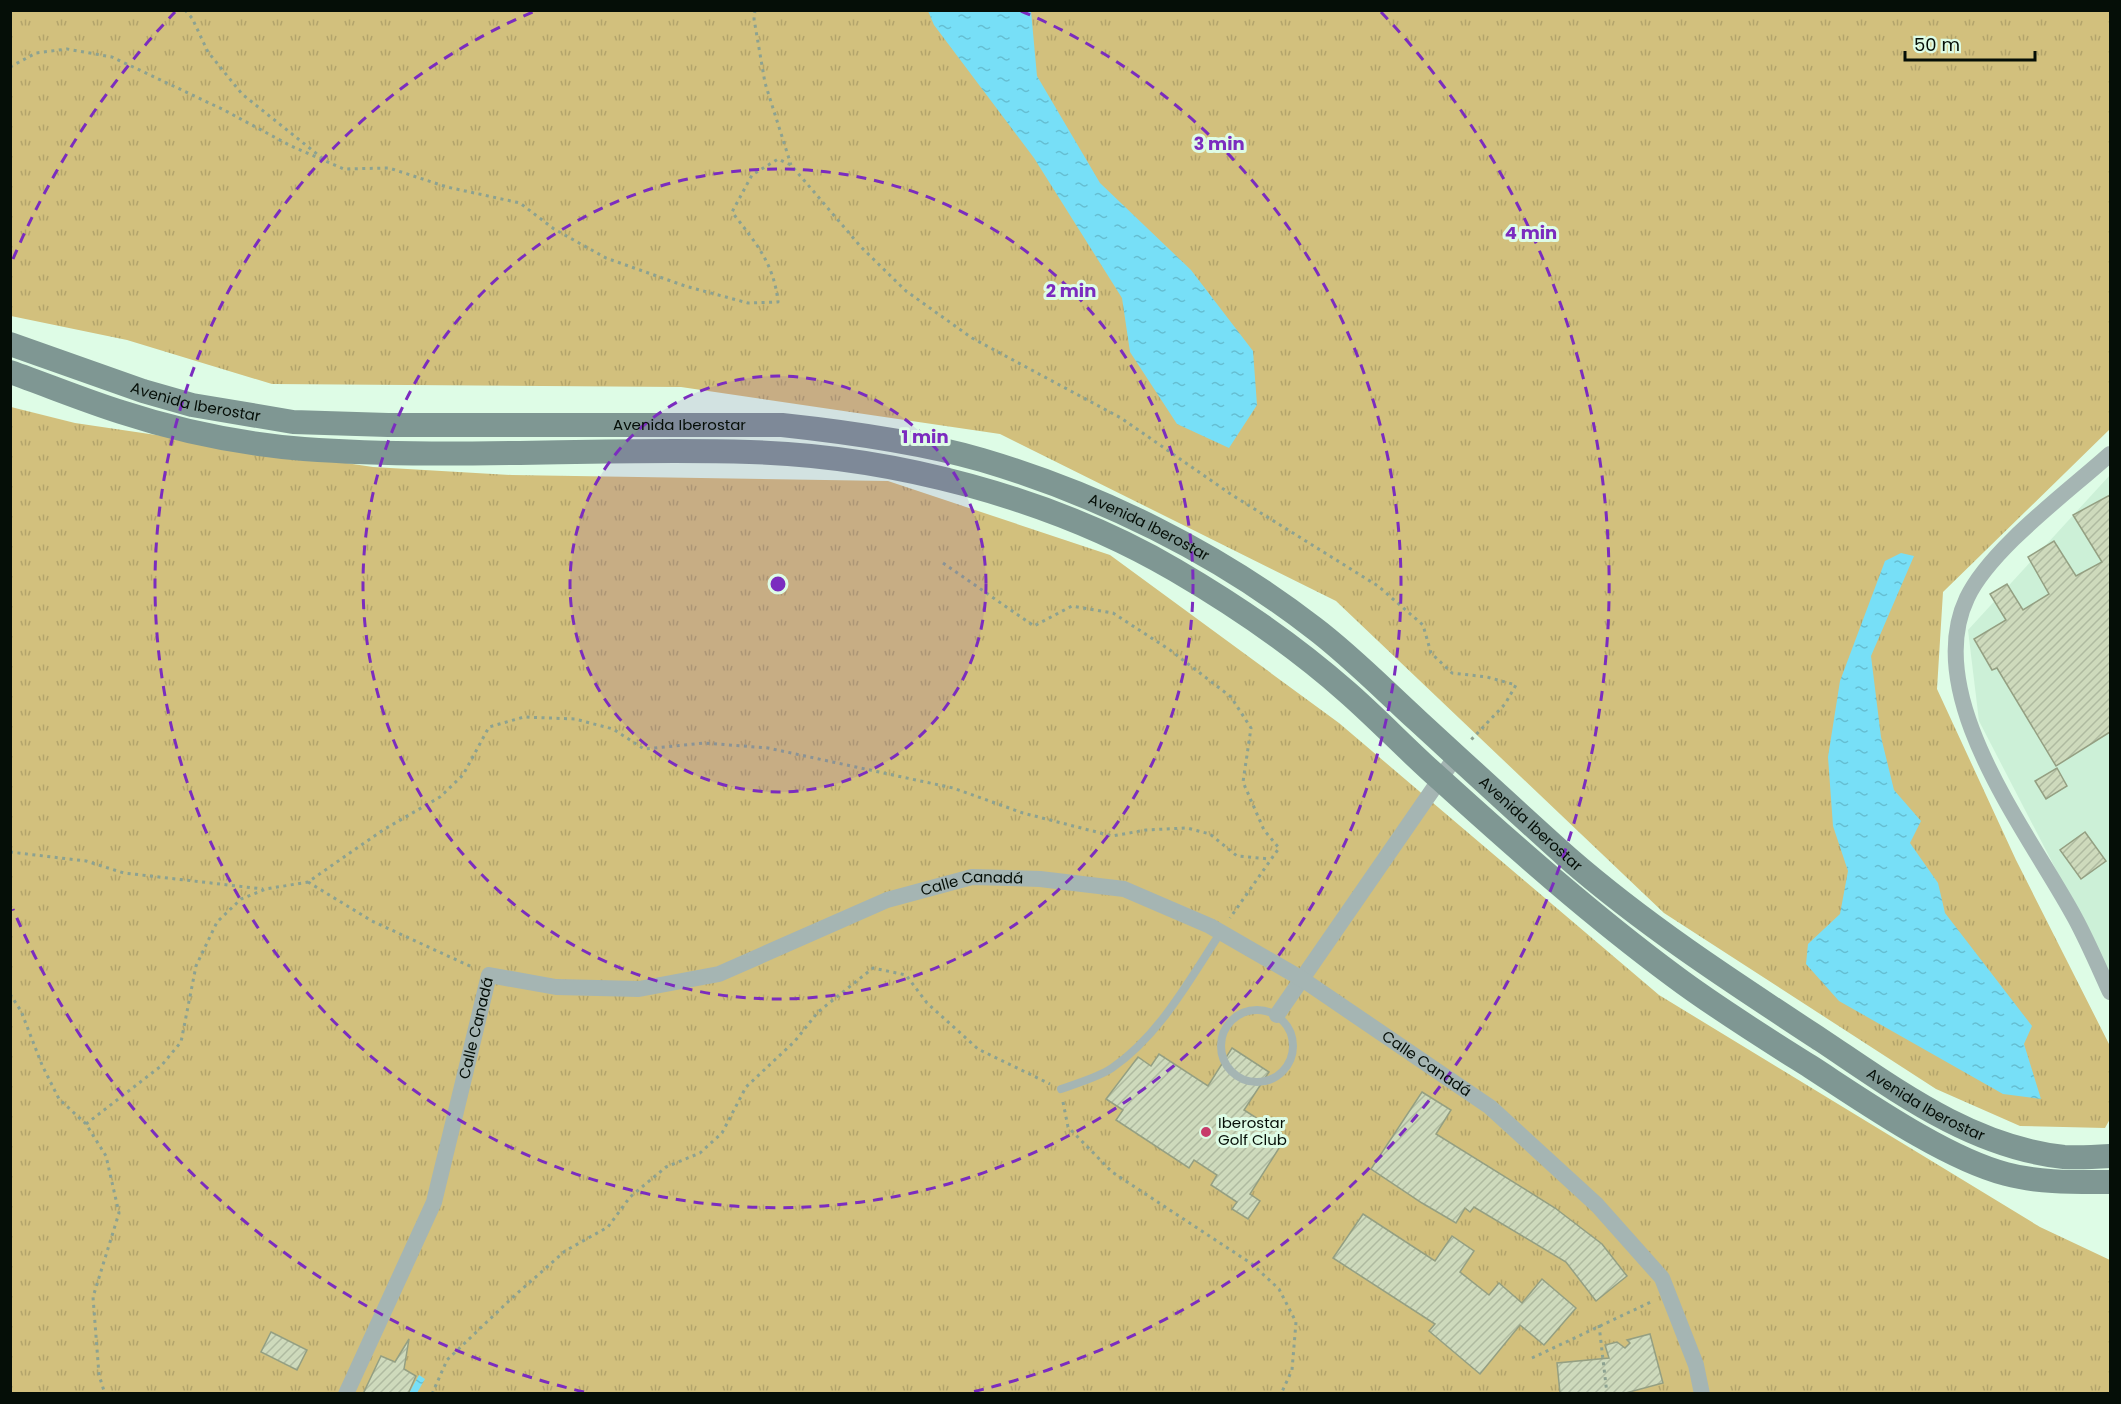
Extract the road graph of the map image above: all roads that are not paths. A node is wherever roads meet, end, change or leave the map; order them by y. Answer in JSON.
{"nodes":[{"id":1,"x":10,"y":344,"type":"edge"},
{"id":2,"x":10,"y":372,"type":"edge"},
{"id":3,"x":2110,"y":454,"type":"edge"},
{"id":4,"x":1456,"y":756,"type":"junction"},
{"id":5,"x":1439,"y":778,"type":"junction"},
{"id":6,"x":1221,"y":932,"type":"junction"},
{"id":7,"x":1302,"y":980,"type":"junction"},
{"id":8,"x":2110,"y":992,"type":"edge"},
{"id":9,"x":1277,"y":1015,"type":"junction"},
{"id":10,"x":1061,"y":1089,"type":"road end"},
{"id":11,"x":2110,"y":1156,"type":"edge"},
{"id":12,"x":2110,"y":1182,"type":"edge"},
{"id":13,"x":346,"y":1394,"type":"edge"},
{"id":14,"x":1702,"y":1394,"type":"edge"}],
"edges":[{"from":1,"to":4,"type":"street","name":"Avenida Iberostar"},
{"from":2,"to":5,"type":"street","name":"Avenida Iberostar"},
{"from":3,"to":8,"type":"street"},
{"from":4,"to":5,"type":"street"},
{"from":4,"to":11,"type":"street","name":"Avenida Iberostar"},
{"from":5,"to":7,"type":"street"},
{"from":5,"to":12,"type":"street","name":"Avenida Iberostar"},
{"from":6,"to":7,"type":"street","name":"Calle Canadá"},
{"from":6,"to":10,"type":"lane"},
{"from":6,"to":13,"type":"street","name":"Calle Canadá"},
{"from":7,"to":9,"type":"street"},
{"from":7,"to":14,"type":"street","name":"Calle Canadá"},
{"from":9,"to":9,"type":"lane"}]}
